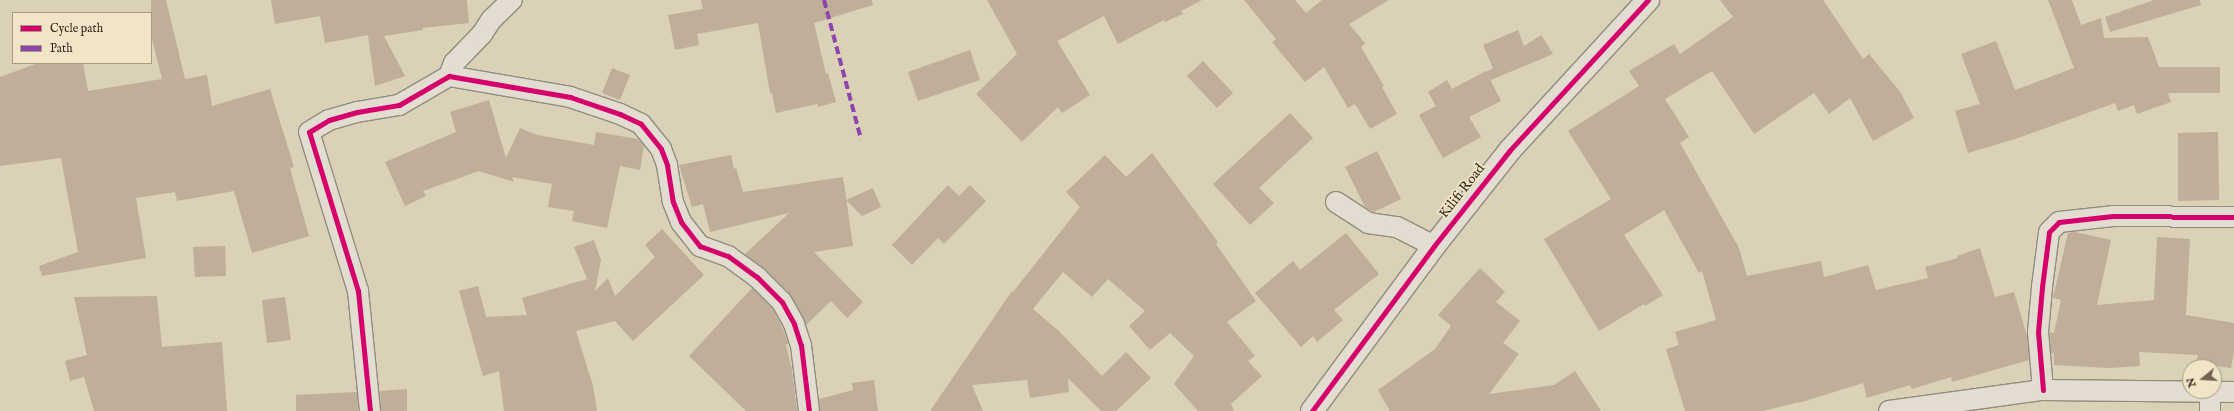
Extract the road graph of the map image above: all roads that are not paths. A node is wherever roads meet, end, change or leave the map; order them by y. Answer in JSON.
{"nodes":[{"id":1,"x":512,"y":0,"type":"edge"},
{"id":2,"x":1648,"y":0,"type":"edge"},
{"id":3,"x":448,"y":76,"type":"junction"},
{"id":4,"x":1336,"y":202,"type":"dead end"},
{"id":5,"x":2234,"y":217,"type":"edge"},
{"id":6,"x":1434,"y":246,"type":"junction"},
{"id":7,"x":2043,"y":390,"type":"junction"},
{"id":8,"x":2182,"y":391,"type":"edge"},
{"id":9,"x":2222,"y":392,"type":"edge"},
{"id":10,"x":2234,"y":392,"type":"edge"},
{"id":11,"x":2210,"y":399,"type":"edge"},
{"id":12,"x":370,"y":411,"type":"edge"},
{"id":13,"x":809,"y":411,"type":"edge"},
{"id":14,"x":1312,"y":411,"type":"edge"},
{"id":15,"x":1889,"y":411,"type":"edge"},
{"id":16,"x":2210,"y":411,"type":"edge"}],
"edges":[{"from":1,"to":3,"type":"street"},
{"from":2,"to":6,"type":"street","name":"Kilifi Road"},
{"from":3,"to":12,"type":"street"},
{"from":3,"to":13,"type":"street"},
{"from":4,"to":6,"type":"street"},
{"from":5,"to":7,"type":"street"},
{"from":6,"to":14,"type":"street","name":"Kilifi Road"},
{"from":7,"to":8,"type":"street"},
{"from":7,"to":15,"type":"street"},
{"from":9,"to":10,"type":"street"},
{"from":11,"to":16,"type":"street"}]}
